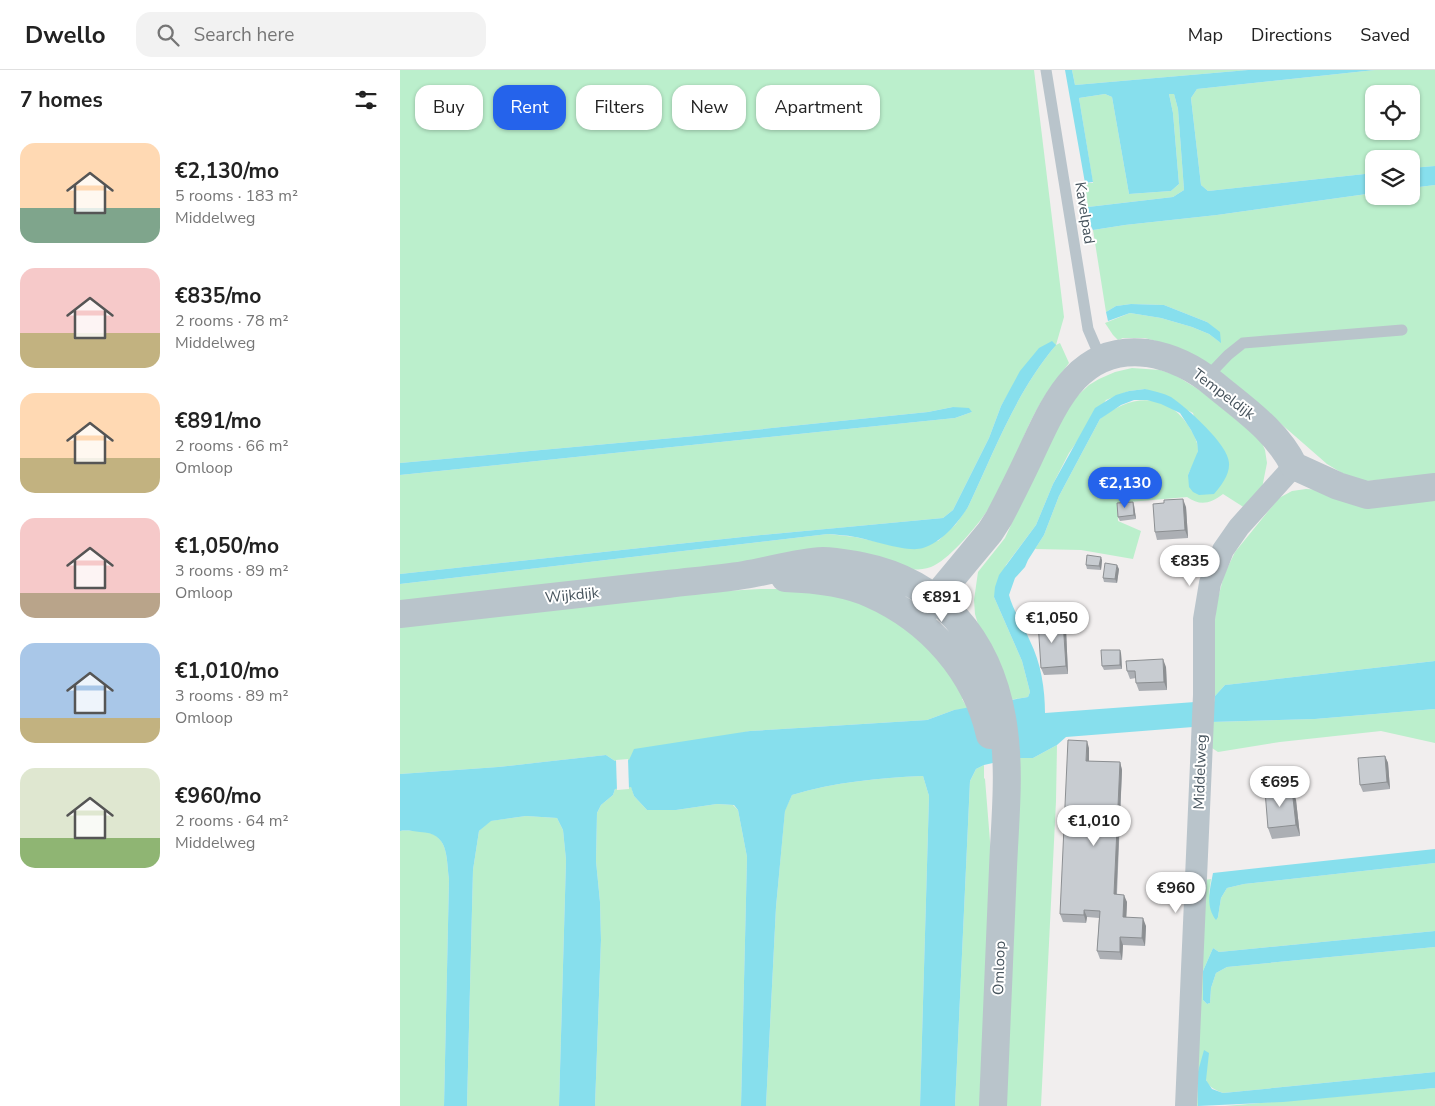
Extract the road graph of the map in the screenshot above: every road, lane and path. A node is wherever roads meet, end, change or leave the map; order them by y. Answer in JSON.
{"nodes":[{"id":1,"x":1046,"y":70,"type":"edge"},
{"id":2,"x":1402,"y":330,"type":"dead end"},
{"id":3,"x":1101,"y":359,"type":"junction"},
{"id":4,"x":1206,"y":378,"type":"junction"},
{"id":5,"x":1294,"y":466,"type":"junction"},
{"id":6,"x":1435,"y":487,"type":"edge"},
{"id":7,"x":744,"y":576,"type":"junction"},
{"id":8,"x":934,"y":598,"type":"junction"},
{"id":9,"x":400,"y":614,"type":"edge"},
{"id":10,"x":916,"y":620,"type":"junction"},
{"id":11,"x":986,"y":693,"type":"junction"},
{"id":12,"x":993,"y":1106,"type":"edge"},
{"id":13,"x":1186,"y":1106,"type":"edge"}],
"edges":[{"from":1,"to":3,"type":"lane","name":"Kavelpad"},
{"from":2,"to":4,"type":"lane"},
{"from":3,"to":4,"type":"street","name":"Tempeldijk"},
{"from":3,"to":8,"type":"street","name":"Tempeldijk"},
{"from":4,"to":5,"type":"street","name":"Tempeldijk"},
{"from":5,"to":6,"type":"street"},
{"from":5,"to":13,"type":"street","name":"Middelweg"},
{"from":7,"to":8,"type":"street","name":"Wijkdijk"},
{"from":7,"to":9,"type":"street","name":"Wijkdijk"},
{"from":7,"to":10,"type":"street","name":"Wijkdijk"},
{"from":8,"to":10,"type":"street","name":"Tempeldijk"},
{"from":8,"to":11,"type":"street","name":"Omloop"},
{"from":10,"to":11,"type":"street","name":"Omloop"},
{"from":11,"to":12,"type":"street","name":"Omloop"}]}
